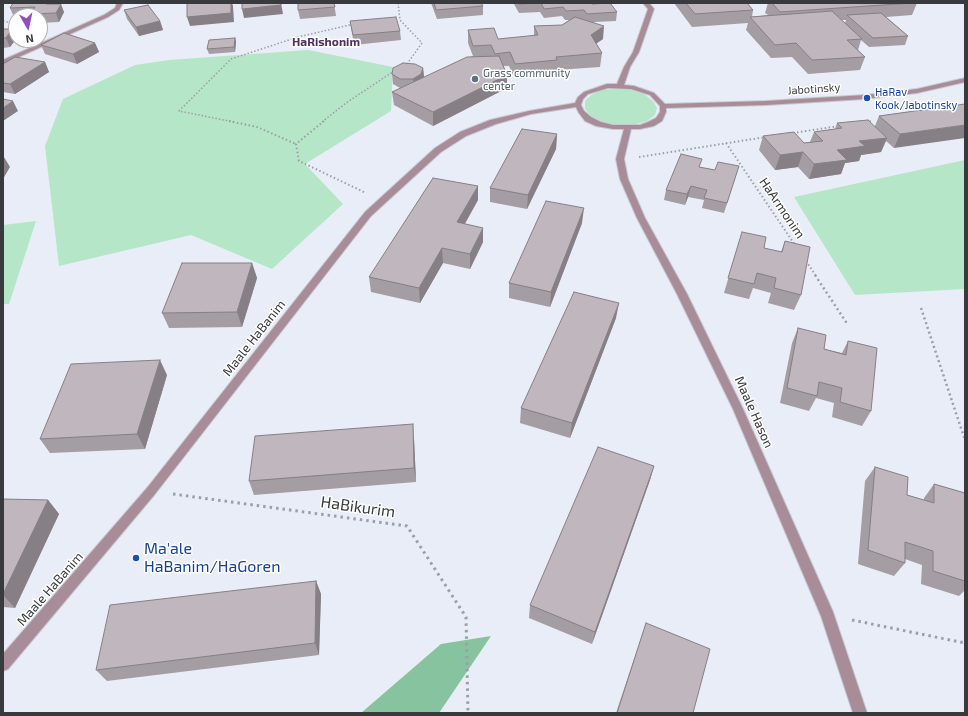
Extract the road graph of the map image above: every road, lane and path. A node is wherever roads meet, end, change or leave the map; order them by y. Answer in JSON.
{"nodes":[{"id":1,"x":120,"y":3,"type":"edge"},
{"id":2,"x":398,"y":3,"type":"edge"},
{"id":3,"x":646,"y":3,"type":"edge"},
{"id":4,"x":358,"y":24,"type":"edge"},
{"id":5,"x":3,"y":62,"type":"edge"},
{"id":6,"x":402,"y":67,"type":"edge"},
{"id":7,"x":396,"y":70,"type":"edge"},
{"id":8,"x":965,"y":80,"type":"edge"},
{"id":9,"x":620,"y":86,"type":"junction"},
{"id":10,"x":578,"y":105,"type":"junction"},
{"id":11,"x":663,"y":106,"type":"junction"},
{"id":12,"x":871,"y":121,"type":"edge"},
{"id":13,"x":864,"y":122,"type":"edge"},
{"id":14,"x":841,"y":125,"type":"edge"},
{"id":15,"x":628,"y":128,"type":"junction"},
{"id":16,"x":787,"y":134,"type":"edge"},
{"id":17,"x":772,"y":136,"type":"edge"},
{"id":18,"x":726,"y":143,"type":"junction"},
{"id":19,"x":296,"y":144,"type":"junction"},
{"id":20,"x":620,"y":159,"type":"junction"},
{"id":21,"x":383,"y":201,"type":"junction"},
{"id":22,"x":796,"y":247,"type":"edge"},
{"id":23,"x":805,"y":260,"type":"edge"},
{"id":24,"x":921,"y":308,"type":"dead end"},
{"id":25,"x":848,"y":324,"type":"dead end"},
{"id":26,"x":965,"y":440,"type":"edge"},
{"id":27,"x":151,"y":491,"type":"junction"},
{"id":28,"x":828,"y":616,"type":"junction"},
{"id":29,"x":965,"y":643,"type":"edge"},
{"id":30,"x":3,"y":664,"type":"edge"},
{"id":31,"x":468,"y":713,"type":"edge"},
{"id":32,"x":860,"y":713,"type":"edge"}],
"edges":[{"from":1,"to":5,"type":"street"},
{"from":2,"to":6,"type":"path"},
{"from":3,"to":9,"type":"street"},
{"from":4,"to":19,"type":"path"},
{"from":7,"to":19,"type":"path"},
{"from":8,"to":11,"type":"street","name":"Jabotinsky"},
{"from":9,"to":10,"type":"street"},
{"from":9,"to":11,"type":"street"},
{"from":10,"to":15,"type":"street"},
{"from":10,"to":21,"type":"street","name":"Maale HaBanim"},
{"from":11,"to":15,"type":"street"},
{"from":12,"to":13,"type":"path"},
{"from":14,"to":16,"type":"path"},
{"from":15,"to":20,"type":"street","name":"Maale Hason"},
{"from":17,"to":18,"type":"path"},
{"from":18,"to":20,"type":"path"},
{"from":18,"to":22,"type":"path","name":"HaArmonim"},
{"from":19,"to":21,"type":"path"},
{"from":20,"to":28,"type":"street","name":"Maale Hason"},
{"from":21,"to":27,"type":"street","name":"Maale HaBanim"},
{"from":23,"to":25,"type":"path"},
{"from":24,"to":26,"type":"path"},
{"from":27,"to":30,"type":"street","name":"Maale HaBanim"},
{"from":27,"to":31,"type":"path","name":"HaBikurim"},
{"from":28,"to":29,"type":"path"},
{"from":28,"to":32,"type":"street","name":"Maale Hason"}]}
